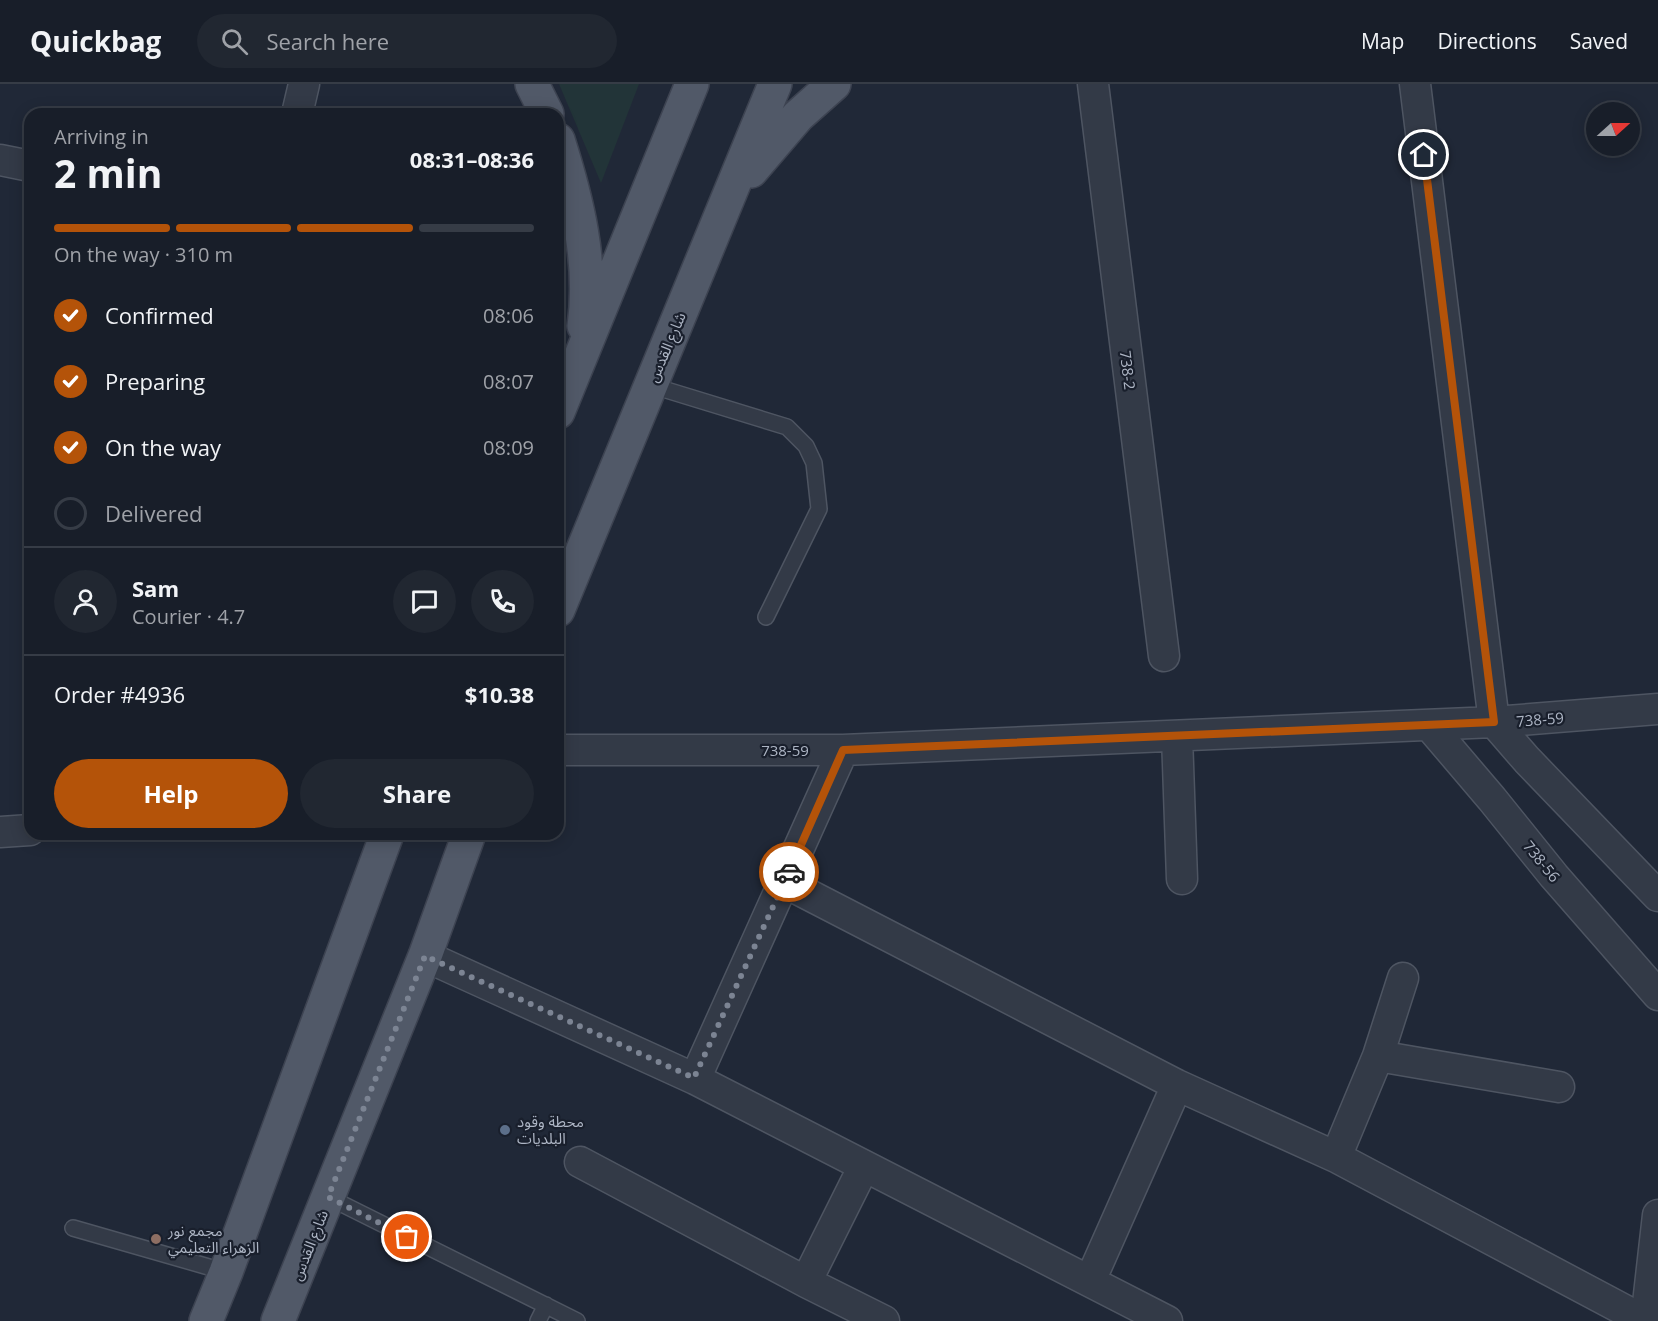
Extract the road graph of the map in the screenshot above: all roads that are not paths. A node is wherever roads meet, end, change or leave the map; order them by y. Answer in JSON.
{"nodes":[{"id":1,"x":304,"y":84,"type":"edge"},
{"id":2,"x":532,"y":84,"type":"edge"},
{"id":3,"x":692,"y":84,"type":"edge"},
{"id":4,"x":775,"y":84,"type":"edge"},
{"id":5,"x":834,"y":84,"type":"edge"},
{"id":6,"x":1093,"y":84,"type":"edge"},
{"id":7,"x":1415,"y":84,"type":"edge"},
{"id":8,"x":298,"y":108,"type":"edge"},
{"id":9,"x":544,"y":108,"type":"edge"},
{"id":10,"x":564,"y":159,"type":"edge"},
{"id":11,"x":0,"y":160,"type":"edge"},
{"id":12,"x":24,"y":165,"type":"edge"},
{"id":13,"x":718,"y":223,"type":"junction"},
{"id":14,"x":571,"y":380,"type":"junction"},
{"id":15,"x":651,"y":385,"type":"junction"},
{"id":16,"x":564,"y":397,"type":"edge"},
{"id":17,"x":564,"y":595,"type":"edge"},
{"id":18,"x":766,"y":617,"type":"dead end"},
{"id":19,"x":1164,"y":656,"type":"dead end"},
{"id":20,"x":1658,"y":709,"type":"edge"},
{"id":21,"x":1494,"y":722,"type":"junction"},
{"id":22,"x":1429,"y":725,"type":"junction"},
{"id":23,"x":1177,"y":736,"type":"junction"},
{"id":24,"x":564,"y":750,"type":"edge"},
{"id":25,"x":843,"y":750,"type":"junction"},
{"id":26,"x":24,"y":830,"type":"edge"},
{"id":27,"x":0,"y":832,"type":"edge"},
{"id":28,"x":385,"y":840,"type":"edge"},
{"id":29,"x":467,"y":840,"type":"edge"},
{"id":30,"x":1182,"y":879,"type":"dead end"},
{"id":31,"x":784,"y":882,"type":"junction"},
{"id":32,"x":1658,"y":896,"type":"edge"},
{"id":33,"x":425,"y":956,"type":"junction"},
{"id":34,"x":1403,"y":978,"type":"dead end"},
{"id":35,"x":1658,"y":995,"type":"edge"},
{"id":36,"x":1378,"y":1056,"type":"junction"},
{"id":37,"x":694,"y":1078,"type":"junction"},
{"id":38,"x":1177,"y":1085,"type":"junction"},
{"id":39,"x":1559,"y":1087,"type":"dead end"},
{"id":40,"x":1336,"y":1157,"type":"junction"},
{"id":41,"x":580,"y":1162,"type":"dead end"},
{"id":42,"x":864,"y":1166,"type":"junction"},
{"id":43,"x":328,"y":1197,"type":"junction"},
{"id":44,"x":1658,"y":1215,"type":"edge"},
{"id":45,"x":73,"y":1228,"type":"dead end"},
{"id":46,"x":226,"y":1272,"type":"junction"},
{"id":47,"x":1090,"y":1281,"type":"junction"},
{"id":48,"x":806,"y":1282,"type":"junction"},
{"id":49,"x":546,"y":1305,"type":"junction"},
{"id":50,"x":206,"y":1321,"type":"edge"},
{"id":51,"x":278,"y":1321,"type":"edge"},
{"id":52,"x":538,"y":1321,"type":"edge"},
{"id":53,"x":577,"y":1321,"type":"edge"},
{"id":54,"x":884,"y":1321,"type":"edge"},
{"id":55,"x":1167,"y":1321,"type":"edge"},
{"id":56,"x":1646,"y":1321,"type":"edge"}],
"edges":[{"from":1,"to":8,"type":"street"},
{"from":2,"to":9,"type":"main road"},
{"from":3,"to":14,"type":"main road"},
{"from":4,"to":13,"type":"main road","name":"شارع القدس"},
{"from":5,"to":13,"type":"main road"},
{"from":6,"to":19,"type":"street","name":"738-2"},
{"from":7,"to":21,"type":"street"},
{"from":10,"to":14,"type":"main road"},
{"from":11,"to":12,"type":"street"},
{"from":13,"to":15,"type":"main road","name":"شارع القدس"},
{"from":14,"to":16,"type":"main road"},
{"from":15,"to":17,"type":"main road","name":"شارع القدس"},
{"from":15,"to":18,"type":"lane"},
{"from":20,"to":21,"type":"street","name":"738-59"},
{"from":21,"to":22,"type":"street","name":"738-59"},
{"from":21,"to":32,"type":"street"},
{"from":22,"to":23,"type":"street","name":"738-59"},
{"from":22,"to":35,"type":"street","name":"738-56"},
{"from":23,"to":25,"type":"street","name":"738-59"},
{"from":23,"to":30,"type":"street"},
{"from":24,"to":25,"type":"street","name":"738-59"},
{"from":25,"to":31,"type":"street"},
{"from":26,"to":27,"type":"street"},
{"from":28,"to":46,"type":"main road"},
{"from":29,"to":33,"type":"main road","name":"شارع القدس"},
{"from":31,"to":37,"type":"street"},
{"from":31,"to":38,"type":"street"},
{"from":33,"to":37,"type":"street"},
{"from":33,"to":43,"type":"main road","name":"شارع القدس"},
{"from":34,"to":36,"type":"street"},
{"from":36,"to":39,"type":"street"},
{"from":36,"to":40,"type":"street"},
{"from":37,"to":42,"type":"street"},
{"from":38,"to":40,"type":"street"},
{"from":38,"to":47,"type":"street"},
{"from":40,"to":56,"type":"street"},
{"from":41,"to":48,"type":"street"},
{"from":42,"to":47,"type":"street"},
{"from":42,"to":48,"type":"street"},
{"from":43,"to":49,"type":"lane"},
{"from":43,"to":51,"type":"main road","name":"شارع القدس"},
{"from":44,"to":56,"type":"street"},
{"from":45,"to":46,"type":"lane"},
{"from":46,"to":50,"type":"main road"},
{"from":47,"to":55,"type":"street"},
{"from":48,"to":54,"type":"street"},
{"from":49,"to":52,"type":"lane"},
{"from":49,"to":53,"type":"lane"}]}
